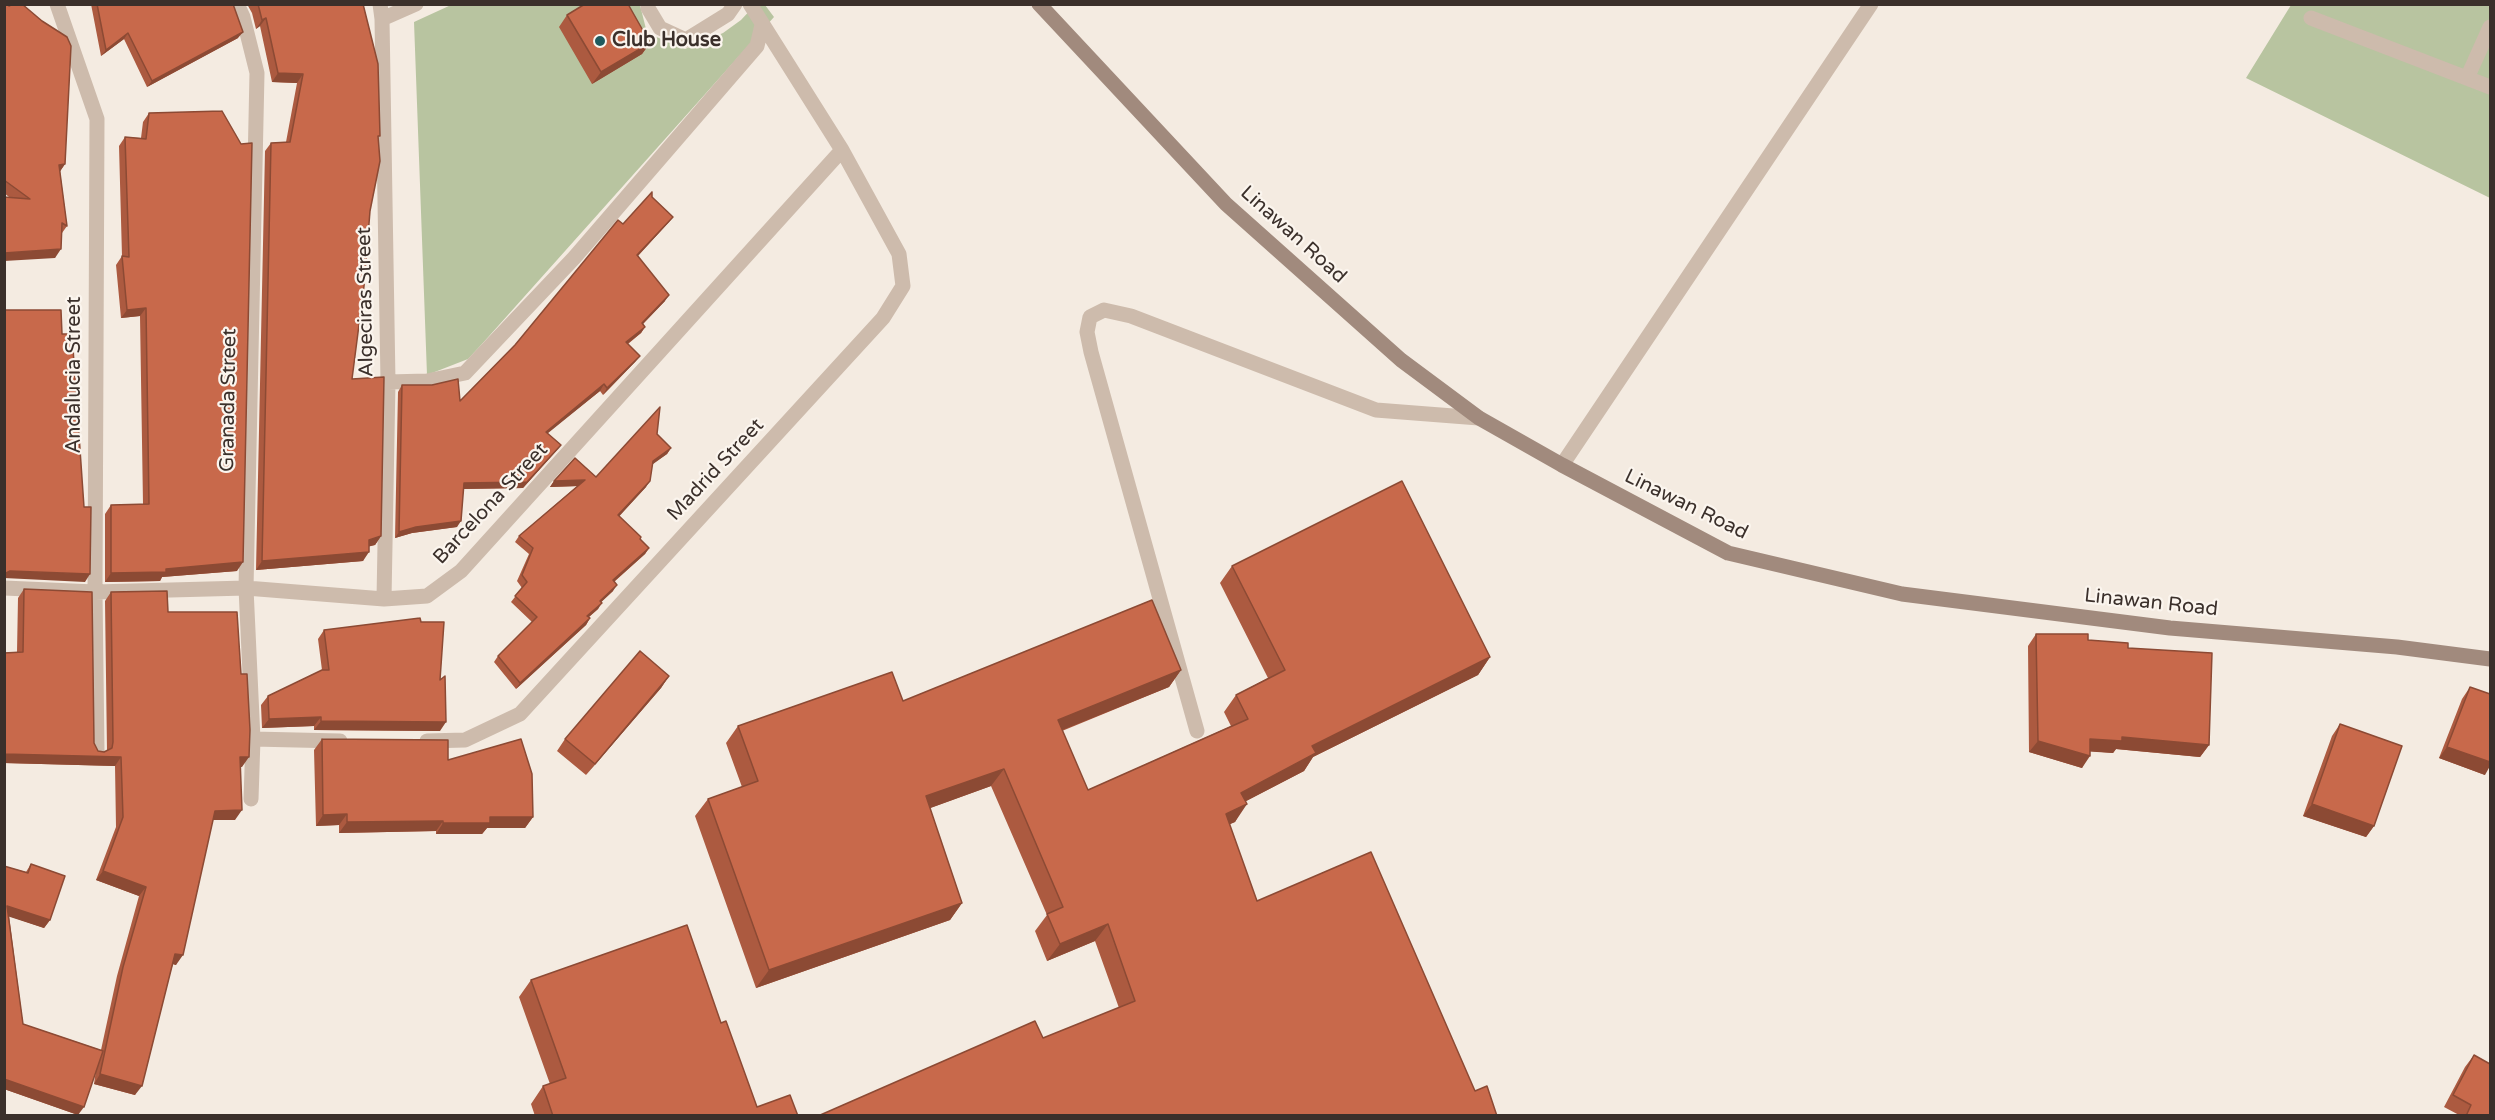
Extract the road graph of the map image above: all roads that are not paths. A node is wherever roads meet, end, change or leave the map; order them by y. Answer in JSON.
{"nodes":[{"id":1,"x":57,"y":4,"type":"edge"},
{"id":2,"x":237,"y":4,"type":"edge"},
{"id":3,"x":416,"y":4,"type":"edge"},
{"id":4,"x":648,"y":4,"type":"edge"},
{"id":5,"x":735,"y":4,"type":"edge"},
{"id":6,"x":750,"y":4,"type":"edge"},
{"id":7,"x":1040,"y":4,"type":"edge"},
{"id":8,"x":1870,"y":4,"type":"edge"},
{"id":9,"x":381,"y":12,"type":"edge"},
{"id":10,"x":2311,"y":18,"type":"dead end"},
{"id":11,"x":762,"y":25,"type":"junction"},
{"id":12,"x":2490,"y":27,"type":"edge"},
{"id":13,"x":2468,"y":76,"type":"junction"},
{"id":14,"x":2490,"y":87,"type":"edge"},
{"id":15,"x":842,"y":150,"type":"junction"},
{"id":16,"x":388,"y":382,"type":"junction"},
{"id":17,"x":1479,"y":418,"type":"junction"},
{"id":18,"x":1562,"y":465,"type":"junction"},
{"id":19,"x":4,"y":588,"type":"edge"},
{"id":20,"x":246,"y":588,"type":"junction"},
{"id":21,"x":95,"y":592,"type":"junction"},
{"id":22,"x":384,"y":599,"type":"junction"},
{"id":23,"x":2490,"y":659,"type":"edge"},
{"id":24,"x":1197,"y":731,"type":"dead end"},
{"id":25,"x":254,"y":739,"type":"junction"},
{"id":26,"x":360,"y":741,"type":"edge"},
{"id":27,"x":408,"y":742,"type":"edge"},
{"id":28,"x":97,"y":752,"type":"edge"},
{"id":29,"x":252,"y":799,"type":"dead end"}],
"edges":[{"from":1,"to":21,"type":"street","name":"Andalucia Street"},
{"from":2,"to":20,"type":"street","name":"Granada Street"},
{"from":3,"to":9,"type":"street"},
{"from":4,"to":5,"type":"street"},
{"from":6,"to":11,"type":"street","name":"Madrid Street"},
{"from":7,"to":17,"type":"street","name":"Linawan Road"},
{"from":8,"to":18,"type":"street"},
{"from":9,"to":16,"type":"street","name":"Algeciras Street"},
{"from":10,"to":13,"type":"street"},
{"from":11,"to":15,"type":"street","name":"Madrid Street"},
{"from":11,"to":16,"type":"street"},
{"from":12,"to":13,"type":"street"},
{"from":13,"to":14,"type":"street"},
{"from":15,"to":22,"type":"street","name":"Barcelona Street"},
{"from":15,"to":27,"type":"street","name":"Madrid Street"},
{"from":16,"to":22,"type":"street","name":"Algeciras Street"},
{"from":17,"to":18,"type":"street","name":"Linawan Road"},
{"from":17,"to":24,"type":"street"},
{"from":18,"to":23,"type":"street","name":"Linawan Road"},
{"from":19,"to":21,"type":"street","name":"Barcelona Street"},
{"from":20,"to":21,"type":"street","name":"Barcelona Street"},
{"from":20,"to":22,"type":"street","name":"Barcelona Street"},
{"from":20,"to":25,"type":"street","name":"Granada Street"},
{"from":21,"to":28,"type":"street","name":"Andalucia Street"},
{"from":25,"to":26,"type":"street"},
{"from":25,"to":29,"type":"street","name":"Granada Street"}]}
